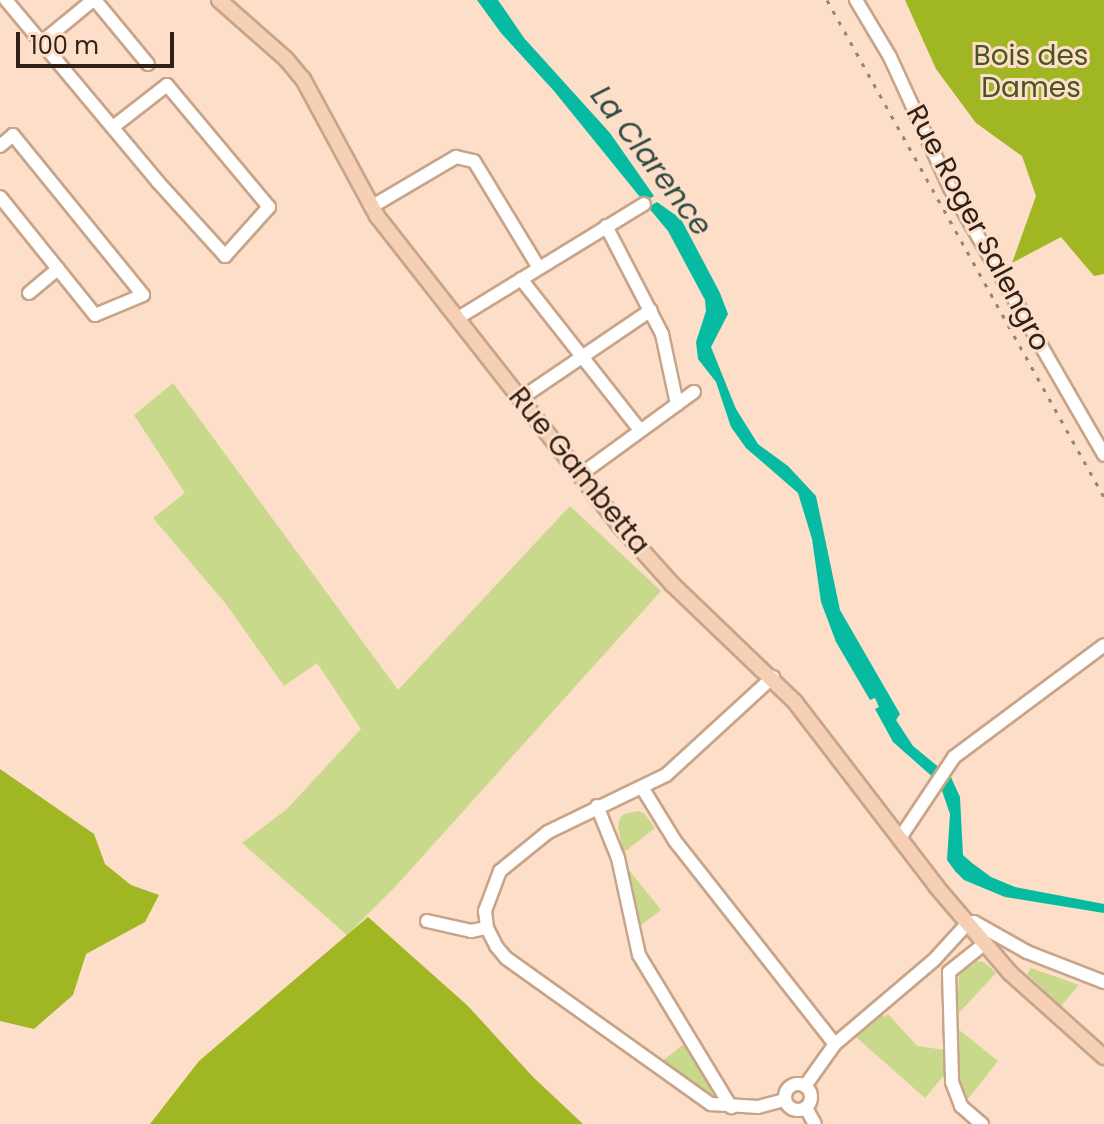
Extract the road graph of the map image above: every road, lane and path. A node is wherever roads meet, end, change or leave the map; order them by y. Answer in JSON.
{"nodes":[{"id":1,"x":6,"y":0,"type":"edge"},
{"id":2,"x":94,"y":0,"type":"edge"},
{"id":3,"x":219,"y":0,"type":"edge"},
{"id":4,"x":856,"y":0,"type":"edge"},
{"id":5,"x":42,"y":42,"type":"junction"},
{"id":6,"x":148,"y":64,"type":"dead end"},
{"id":7,"x":113,"y":127,"type":"junction"},
{"id":8,"x":0,"y":146,"type":"edge"},
{"id":9,"x":0,"y":197,"type":"edge"},
{"id":10,"x":644,"y":204,"type":"dead end"},
{"id":11,"x":371,"y":207,"type":"junction"},
{"id":12,"x":606,"y":226,"type":"junction"},
{"id":13,"x":539,"y":268,"type":"junction"},
{"id":14,"x":58,"y":269,"type":"junction"},
{"id":15,"x":521,"y":279,"type":"junction"},
{"id":16,"x":156,"y":291,"type":"dead end"},
{"id":17,"x":29,"y":293,"type":"dead end"},
{"id":18,"x":143,"y":295,"type":"junction"},
{"id":19,"x":651,"y":310,"type":"junction"},
{"id":20,"x":458,"y":318,"type":"junction"},
{"id":21,"x":584,"y":358,"type":"junction"},
{"id":22,"x":694,"y":392,"type":"dead end"},
{"id":23,"x":520,"y":399,"type":"junction"},
{"id":24,"x":677,"y":404,"type":"junction"},
{"id":25,"x":640,"y":430,"type":"junction"},
{"id":26,"x":1104,"y":455,"type":"edge"},
{"id":27,"x":580,"y":475,"type":"junction"},
{"id":28,"x":1103,"y":648,"type":"edge"},
{"id":29,"x":773,"y":677,"type":"junction"},
{"id":30,"x":643,"y":789,"type":"junction"},
{"id":31,"x":597,"y":806,"type":"junction"},
{"id":32,"x":900,"y":838,"type":"junction"},
{"id":33,"x":427,"y":921,"type":"dead end"},
{"id":34,"x":967,"y":924,"type":"junction"},
{"id":35,"x":487,"y":928,"type":"junction"},
{"id":36,"x":984,"y":944,"type":"junction"},
{"id":37,"x":1027,"y":952,"type":"junction"},
{"id":38,"x":934,"y":960,"type":"junction"},
{"id":39,"x":949,"y":972,"type":"junction"},
{"id":40,"x":1010,"y":973,"type":"junction"},
{"id":41,"x":1104,"y":982,"type":"edge"},
{"id":42,"x":835,"y":1044,"type":"junction"},
{"id":43,"x":1104,"y":1057,"type":"edge"},
{"id":44,"x":805,"y":1086,"type":"junction"},
{"id":45,"x":785,"y":1100,"type":"junction"},
{"id":46,"x":731,"y":1107,"type":"junction"},
{"id":47,"x":806,"y":1108,"type":"junction"},
{"id":48,"x":815,"y":1124,"type":"edge"},
{"id":49,"x":982,"y":1124,"type":"edge"}],
"edges":[{"from":1,"to":5,"type":"street"},
{"from":2,"to":5,"type":"street"},
{"from":2,"to":6,"type":"street"},
{"from":3,"to":11,"type":"main road","name":"Rue Gambetta"},
{"from":4,"to":26,"type":"street","name":"Rue Roger Salengro"},
{"from":5,"to":7,"type":"street"},
{"from":7,"to":7,"type":"street"},
{"from":8,"to":18,"type":"street"},
{"from":9,"to":14,"type":"street"},
{"from":10,"to":12,"type":"street"},
{"from":11,"to":13,"type":"street"},
{"from":11,"to":20,"type":"main road","name":"Rue Gambetta"},
{"from":12,"to":13,"type":"street"},
{"from":12,"to":19,"type":"street"},
{"from":13,"to":15,"type":"street"},
{"from":14,"to":17,"type":"street"},
{"from":14,"to":18,"type":"street"},
{"from":15,"to":20,"type":"street"},
{"from":15,"to":21,"type":"street"},
{"from":16,"to":18,"type":"street"},
{"from":19,"to":21,"type":"street"},
{"from":19,"to":24,"type":"street"},
{"from":20,"to":23,"type":"main road","name":"Rue Gambetta"},
{"from":21,"to":23,"type":"street"},
{"from":21,"to":25,"type":"street"},
{"from":22,"to":24,"type":"street"},
{"from":23,"to":27,"type":"main road","name":"Rue Gambetta"},
{"from":24,"to":25,"type":"street"},
{"from":25,"to":27,"type":"street"},
{"from":27,"to":29,"type":"main road","name":"Rue Gambetta"},
{"from":28,"to":32,"type":"street"},
{"from":29,"to":30,"type":"street"},
{"from":29,"to":32,"type":"main road","name":"Rue Gambetta"},
{"from":30,"to":31,"type":"street"},
{"from":30,"to":42,"type":"street"},
{"from":31,"to":35,"type":"street"},
{"from":31,"to":46,"type":"street"},
{"from":32,"to":34,"type":"main road","name":"Rue Gambetta"},
{"from":33,"to":35,"type":"street"},
{"from":34,"to":36,"type":"main road","name":"Rue Gambetta"},
{"from":34,"to":37,"type":"street"},
{"from":34,"to":38,"type":"street"},
{"from":35,"to":46,"type":"street"},
{"from":36,"to":39,"type":"street"},
{"from":36,"to":40,"type":"main road","name":"Rue Gambetta"},
{"from":37,"to":40,"type":"street"},
{"from":37,"to":41,"type":"street"},
{"from":38,"to":39,"type":"street"},
{"from":38,"to":42,"type":"street"},
{"from":39,"to":49,"type":"street"},
{"from":40,"to":43,"type":"main road","name":"Rue Gambetta"},
{"from":42,"to":44,"type":"street"},
{"from":44,"to":45,"type":"street"},
{"from":44,"to":47,"type":"street"},
{"from":45,"to":46,"type":"street"},
{"from":45,"to":47,"type":"street"},
{"from":47,"to":48,"type":"street"}]}
